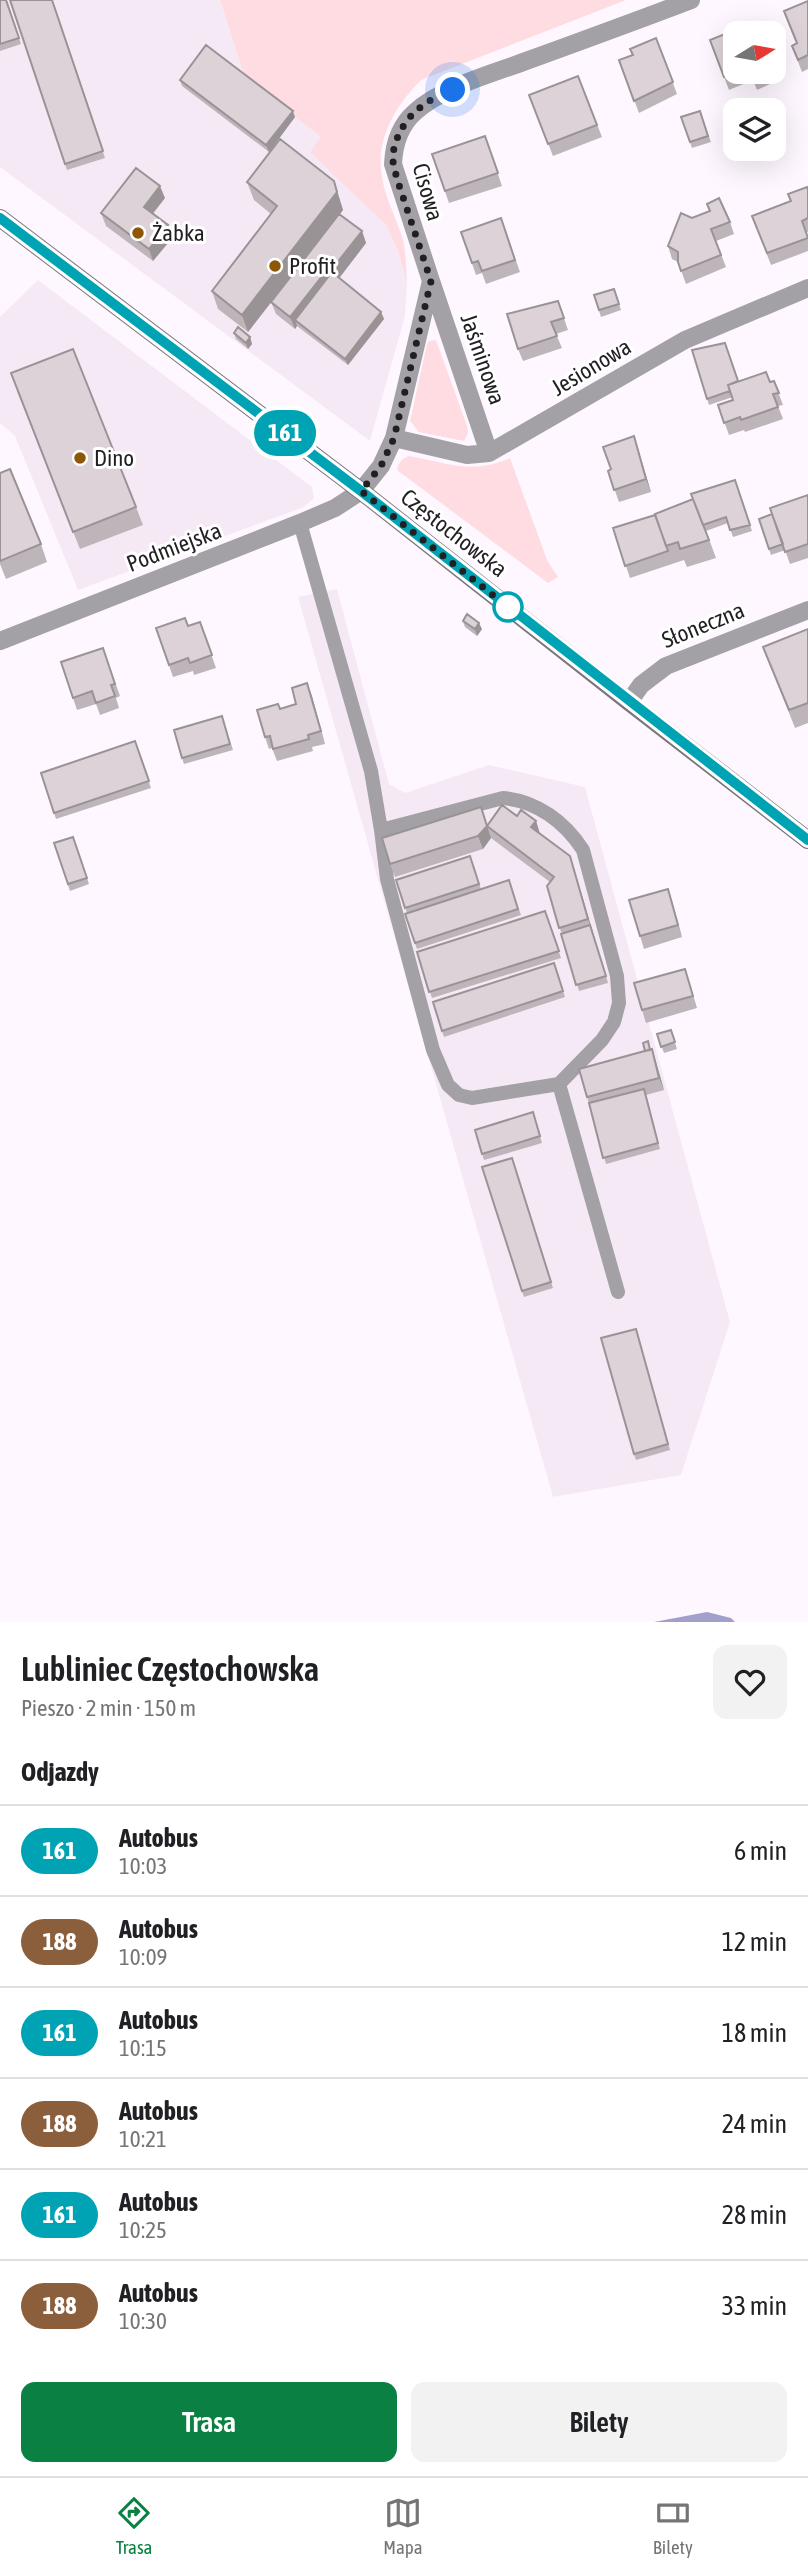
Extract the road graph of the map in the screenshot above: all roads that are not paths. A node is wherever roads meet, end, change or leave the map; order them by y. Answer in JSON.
{"nodes":[{"id":1,"x":691,"y":0,"type":"edge"},
{"id":2,"x":0,"y":218,"type":"edge"},
{"id":3,"x":431,"y":281,"type":"junction"},
{"id":4,"x":808,"y":288,"type":"edge"},
{"id":5,"x":394,"y":438,"type":"junction"},
{"id":6,"x":489,"y":453,"type":"junction"},
{"id":7,"x":361,"y":491,"type":"junction"},
{"id":8,"x":300,"y":523,"type":"junction"},
{"id":9,"x":808,"y":610,"type":"edge"},
{"id":10,"x":0,"y":641,"type":"edge"},
{"id":11,"x":629,"y":702,"type":"junction"},
{"id":12,"x":381,"y":830,"type":"junction"},
{"id":13,"x":808,"y":840,"type":"edge"},
{"id":14,"x":559,"y":1084,"type":"junction"},
{"id":15,"x":618,"y":1292,"type":"dead end"}],
"edges":[{"from":1,"to":3,"type":"street","name":"Cisowa"},
{"from":2,"to":7,"type":"main road","name":"Częstochowska"},
{"from":3,"to":5,"type":"street"},
{"from":3,"to":6,"type":"street","name":"Jaśminowa"},
{"from":4,"to":6,"type":"street","name":"Jesionowa"},
{"from":5,"to":6,"type":"street"},
{"from":5,"to":7,"type":"street"},
{"from":7,"to":8,"type":"street","name":"Podmiejska"},
{"from":7,"to":11,"type":"main road","name":"Częstochowska"},
{"from":8,"to":10,"type":"street","name":"Podmiejska"},
{"from":8,"to":12,"type":"lane"},
{"from":9,"to":11,"type":"street","name":"Słoneczna"},
{"from":11,"to":13,"type":"main road","name":"Częstochowska"},
{"from":12,"to":14,"type":"lane"},
{"from":12,"to":14,"type":"lane"},
{"from":14,"to":15,"type":"lane"}]}
